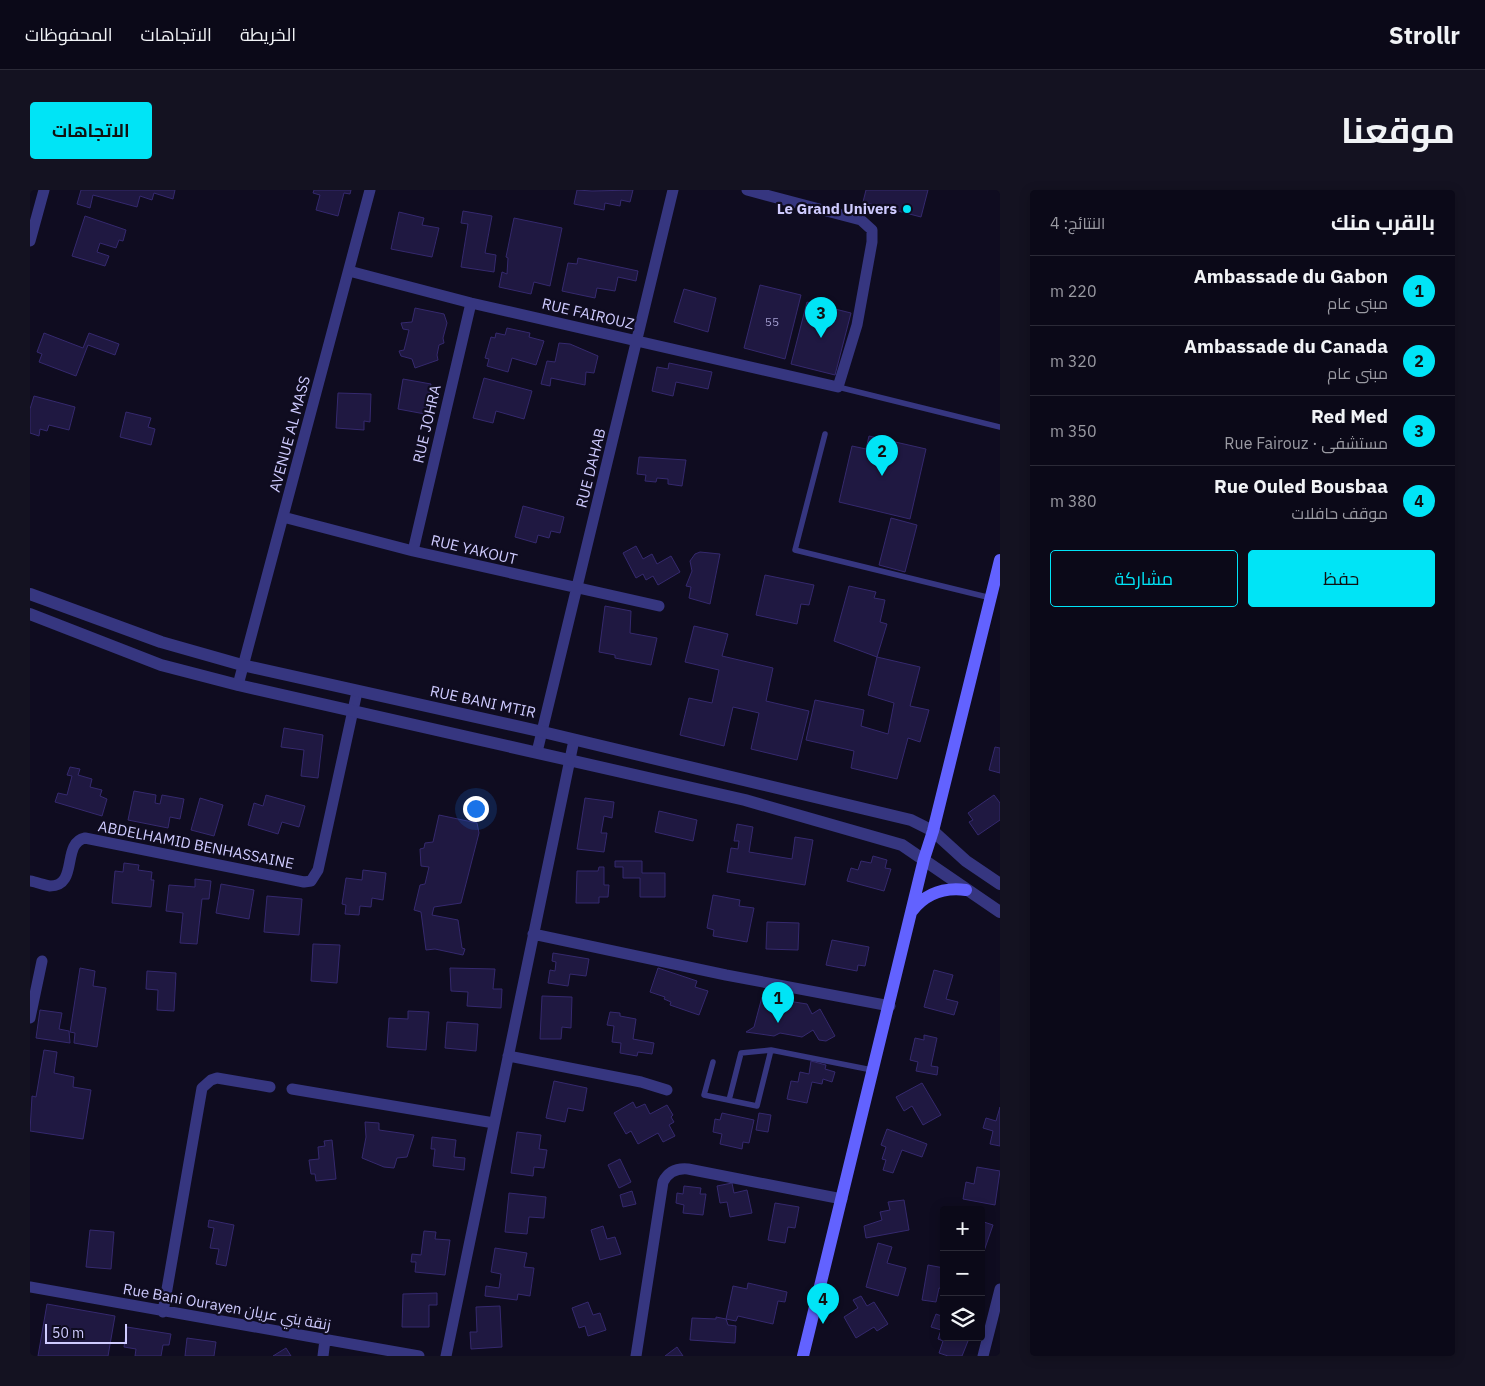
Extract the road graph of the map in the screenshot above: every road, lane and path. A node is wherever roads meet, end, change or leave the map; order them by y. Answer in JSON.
{"nodes":[{"id":1,"x":44,"y":190,"type":"edge"},
{"id":2,"x":370,"y":190,"type":"edge"},
{"id":3,"x":673,"y":190,"type":"edge"},
{"id":4,"x":747,"y":190,"type":"edge"},
{"id":5,"x":30,"y":241,"type":"edge"},
{"id":6,"x":349,"y":271,"type":"junction"},
{"id":7,"x":471,"y":303,"type":"junction"},
{"id":8,"x":638,"y":341,"type":"junction"},
{"id":9,"x":838,"y":387,"type":"junction"},
{"id":10,"x":1000,"y":427,"type":"edge"},
{"id":11,"x":825,"y":434,"type":"dead end"},
{"id":12,"x":283,"y":517,"type":"junction"},
{"id":13,"x":413,"y":551,"type":"junction"},
{"id":14,"x":999,"y":565,"type":"edge"},
{"id":15,"x":577,"y":589,"type":"junction"},
{"id":16,"x":30,"y":594,"type":"edge"},
{"id":17,"x":991,"y":598,"type":"junction"},
{"id":18,"x":659,"y":606,"type":"dead end"},
{"id":19,"x":30,"y":614,"type":"edge"},
{"id":20,"x":242,"y":664,"type":"junction"},
{"id":21,"x":238,"y":685,"type":"junction"},
{"id":22,"x":357,"y":692,"type":"junction"},
{"id":23,"x":352,"y":711,"type":"junction"},
{"id":24,"x":543,"y":732,"type":"junction"},
{"id":25,"x":574,"y":740,"type":"junction"},
{"id":26,"x":537,"y":752,"type":"junction"},
{"id":27,"x":570,"y":761,"type":"junction"},
{"id":28,"x":933,"y":831,"type":"junction"},
{"id":29,"x":924,"y":859,"type":"junction"},
{"id":30,"x":30,"y":881,"type":"edge"},
{"id":31,"x":1000,"y":884,"type":"edge"},
{"id":32,"x":966,"y":890,"type":"junction"},
{"id":33,"x":912,"y":911,"type":"junction"},
{"id":34,"x":1000,"y":912,"type":"edge"},
{"id":35,"x":533,"y":934,"type":"junction"},
{"id":36,"x":42,"y":960,"type":"dead end"},
{"id":37,"x":890,"y":1006,"type":"junction"},
{"id":38,"x":30,"y":1018,"type":"edge"},
{"id":39,"x":771,"y":1050,"type":"junction"},
{"id":40,"x":508,"y":1056,"type":"junction"},
{"id":41,"x":714,"y":1062,"type":"dead end"},
{"id":42,"x":874,"y":1071,"type":"junction"},
{"id":43,"x":270,"y":1086,"type":"dead end"},
{"id":44,"x":292,"y":1089,"type":"dead end"},
{"id":45,"x":667,"y":1090,"type":"dead end"},
{"id":46,"x":729,"y":1100,"type":"junction"},
{"id":47,"x":494,"y":1123,"type":"junction"},
{"id":48,"x":842,"y":1199,"type":"junction"},
{"id":49,"x":30,"y":1287,"type":"edge"},
{"id":50,"x":1000,"y":1290,"type":"edge"},
{"id":51,"x":163,"y":1312,"type":"junction"},
{"id":52,"x":325,"y":1340,"type":"junction"},
{"id":53,"x":323,"y":1356,"type":"edge"},
{"id":54,"x":419,"y":1356,"type":"edge"},
{"id":55,"x":446,"y":1356,"type":"edge"},
{"id":56,"x":636,"y":1356,"type":"edge"},
{"id":57,"x":804,"y":1356,"type":"edge"},
{"id":58,"x":983,"y":1356,"type":"edge"}],
"edges":[{"from":1,"to":5,"type":"street"},
{"from":2,"to":6,"type":"street","name":"AVENUE AL MASS"},
{"from":3,"to":8,"type":"street","name":"RUE DAHAB"},
{"from":4,"to":9,"type":"street"},
{"from":6,"to":7,"type":"street","name":"RUE FAIROUZ"},
{"from":6,"to":12,"type":"street","name":"AVENUE AL MASS"},
{"from":7,"to":8,"type":"street","name":"RUE FAIROUZ"},
{"from":7,"to":13,"type":"street","name":"RUE JOHRA"},
{"from":8,"to":9,"type":"street","name":"RUE FAIROUZ"},
{"from":8,"to":15,"type":"street","name":"RUE DAHAB"},
{"from":9,"to":10,"type":"lane"},
{"from":11,"to":17,"type":"lane"},
{"from":12,"to":13,"type":"street","name":"RUE YAKOUT"},
{"from":12,"to":20,"type":"street","name":"AVENUE AL MASS"},
{"from":13,"to":15,"type":"street","name":"RUE YAKOUT"},
{"from":14,"to":17,"type":"main road"},
{"from":15,"to":18,"type":"street","name":"RUE YAKOUT"},
{"from":15,"to":24,"type":"street","name":"RUE DAHAB"},
{"from":16,"to":20,"type":"street","name":"RUE BANI MTIR"},
{"from":17,"to":28,"type":"main road"},
{"from":19,"to":21,"type":"street"},
{"from":20,"to":21,"type":"street","name":"AVENUE AL MASS"},
{"from":20,"to":22,"type":"street","name":"RUE BANI MTIR"},
{"from":21,"to":23,"type":"street"},
{"from":22,"to":23,"type":"street","name":"ABDELHAMID BENHASSAINE"},
{"from":22,"to":24,"type":"street","name":"RUE BANI MTIR"},
{"from":23,"to":26,"type":"street"},
{"from":23,"to":30,"type":"street","name":"ABDELHAMID BENHASSAINE"},
{"from":24,"to":25,"type":"street","name":"RUE BANI MTIR"},
{"from":24,"to":26,"type":"street","name":"RUE DAHAB"},
{"from":25,"to":27,"type":"street"},
{"from":25,"to":28,"type":"street","name":"RUE BANI MTIR"},
{"from":26,"to":27,"type":"street"},
{"from":27,"to":29,"type":"street"},
{"from":27,"to":35,"type":"street"},
{"from":28,"to":29,"type":"main road"},
{"from":28,"to":31,"type":"street","name":"RUE BANI MTIR"},
{"from":29,"to":32,"type":"street"},
{"from":29,"to":33,"type":"main road"},
{"from":32,"to":33,"type":"main road"},
{"from":32,"to":34,"type":"street"},
{"from":33,"to":37,"type":"main road"},
{"from":35,"to":37,"type":"street"},
{"from":35,"to":40,"type":"street"},
{"from":36,"to":38,"type":"street"},
{"from":37,"to":42,"type":"main road"},
{"from":39,"to":42,"type":"lane"},
{"from":39,"to":46,"type":"lane"},
{"from":39,"to":46,"type":"lane"},
{"from":40,"to":45,"type":"street"},
{"from":40,"to":47,"type":"street"},
{"from":41,"to":46,"type":"lane"},
{"from":42,"to":48,"type":"main road"},
{"from":43,"to":51,"type":"street"},
{"from":44,"to":47,"type":"street"},
{"from":47,"to":55,"type":"street"},
{"from":48,"to":56,"type":"street"},
{"from":48,"to":57,"type":"main road"},
{"from":49,"to":51,"type":"street","name":"Rue Bani Ourayen زنقة بني عريان"},
{"from":50,"to":58,"type":"street"},
{"from":51,"to":52,"type":"street","name":"Rue Bani Ourayen زنقة بني عريان"},
{"from":52,"to":53,"type":"street"},
{"from":52,"to":54,"type":"street","name":"Rue Bani Ourayen زنقة بني عريان"}]}
